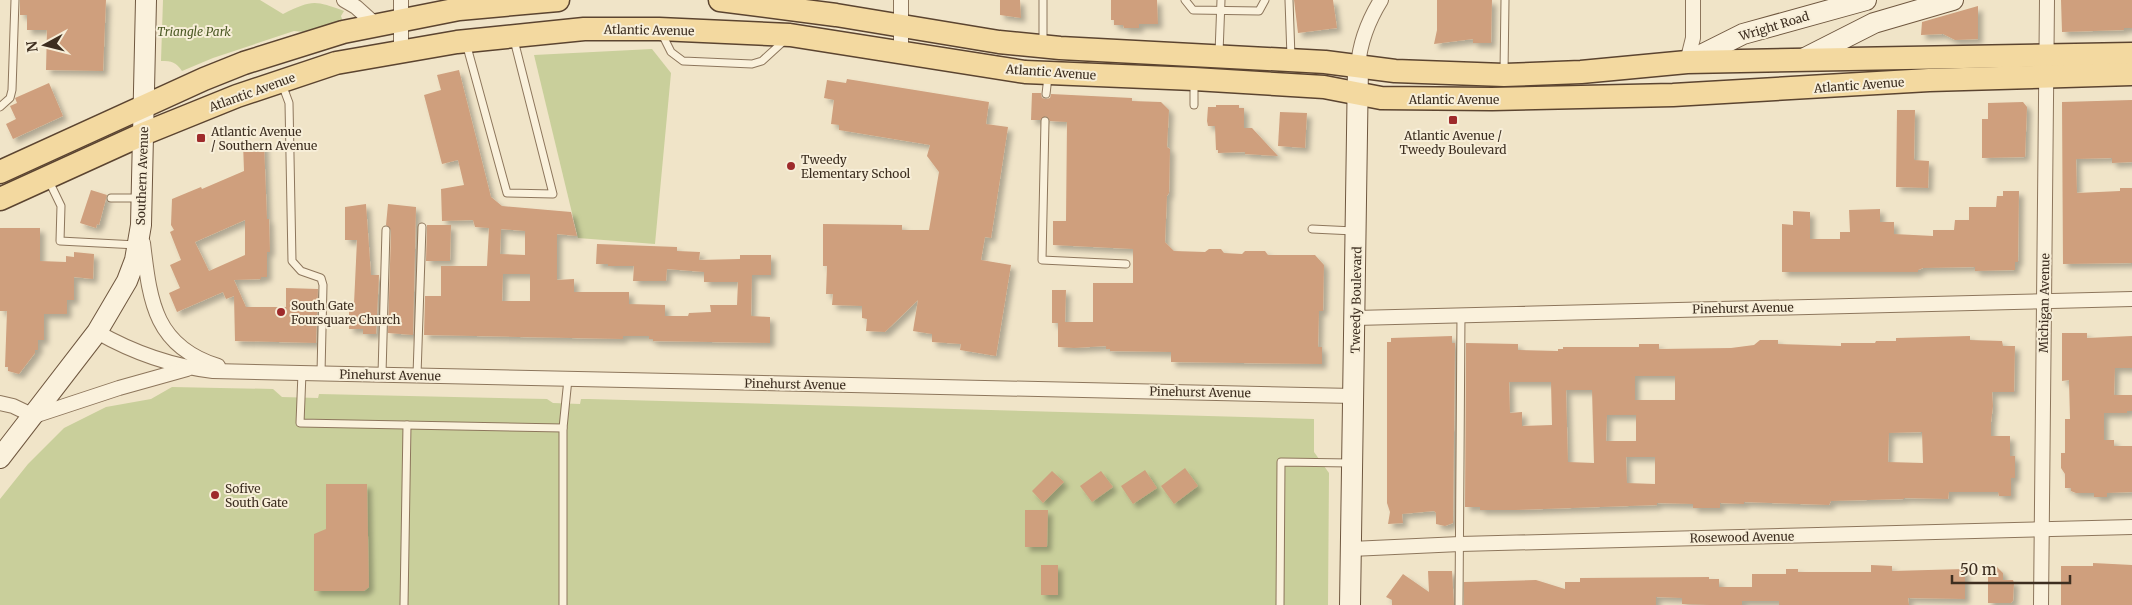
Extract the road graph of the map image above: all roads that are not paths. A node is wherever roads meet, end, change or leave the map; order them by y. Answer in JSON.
{"nodes":[{"id":1,"x":15,"y":0,"type":"edge"},
{"id":2,"x":146,"y":0,"type":"edge"},
{"id":3,"x":344,"y":0,"type":"edge"},
{"id":4,"x":558,"y":0,"type":"edge"},
{"id":5,"x":720,"y":0,"type":"edge"},
{"id":6,"x":901,"y":0,"type":"edge"},
{"id":7,"x":1043,"y":0,"type":"edge"},
{"id":8,"x":1185,"y":0,"type":"edge"},
{"id":9,"x":1221,"y":0,"type":"edge"},
{"id":10,"x":1265,"y":0,"type":"edge"},
{"id":11,"x":1289,"y":0,"type":"edge"},
{"id":12,"x":1381,"y":0,"type":"edge"},
{"id":13,"x":1505,"y":0,"type":"edge"},
{"id":14,"x":1693,"y":0,"type":"edge"},
{"id":15,"x":1866,"y":0,"type":"edge"},
{"id":16,"x":1878,"y":0,"type":"edge"},
{"id":17,"x":2047,"y":0,"type":"edge"},
{"id":18,"x":1950,"y":1,"type":"edge"},
{"id":19,"x":401,"y":10,"type":"edge"},
{"id":20,"x":1221,"y":10,"type":"junction"},
{"id":21,"x":1897,"y":16,"type":"junction"},
{"id":22,"x":376,"y":25,"type":"junction"},
{"id":23,"x":901,"y":27,"type":"junction"},
{"id":24,"x":659,"y":29,"type":"junction"},
{"id":25,"x":790,"y":35,"type":"junction"},
{"id":26,"x":513,"y":36,"type":"junction"},
{"id":27,"x":466,"y":41,"type":"junction"},
{"id":28,"x":1043,"y":46,"type":"junction"},
{"id":29,"x":401,"y":51,"type":"junction"},
{"id":30,"x":901,"y":52,"type":"junction"},
{"id":31,"x":2132,"y":54,"type":"edge"},
{"id":32,"x":1219,"y":56,"type":"junction"},
{"id":33,"x":1924,"y":57,"type":"junction"},
{"id":34,"x":1291,"y":60,"type":"junction"},
{"id":35,"x":1799,"y":61,"type":"junction"},
{"id":36,"x":1687,"y":62,"type":"junction"},
{"id":37,"x":2046,"y":65,"type":"junction"},
{"id":38,"x":1358,"y":66,"type":"junction"},
{"id":39,"x":2132,"y":74,"type":"edge"},
{"id":40,"x":1504,"y":75,"type":"junction"},
{"id":41,"x":1194,"y":79,"type":"junction"},
{"id":42,"x":281,"y":81,"type":"junction"},
{"id":43,"x":1815,"y":88,"type":"junction"},
{"id":44,"x":1356,"y":94,"type":"junction"},
{"id":45,"x":1673,"y":95,"type":"junction"},
{"id":46,"x":1194,"y":105,"type":"dead end"},
{"id":47,"x":0,"y":107,"type":"edge"},
{"id":48,"x":144,"y":108,"type":"junction"},
{"id":49,"x":1045,"y":120,"type":"dead end"},
{"id":50,"x":144,"y":134,"type":"junction"},
{"id":51,"x":0,"y":172,"type":"edge"},
{"id":52,"x":47,"y":177,"type":"junction"},
{"id":53,"x":0,"y":198,"type":"edge"},
{"id":54,"x":111,"y":198,"type":"dead end"},
{"id":55,"x":142,"y":198,"type":"junction"},
{"id":56,"x":141,"y":225,"type":"junction"},
{"id":57,"x":422,"y":227,"type":"dead end"},
{"id":58,"x":1312,"y":229,"type":"dead end"},
{"id":59,"x":386,"y":230,"type":"dead end"},
{"id":60,"x":1357,"y":231,"type":"junction"},
{"id":61,"x":137,"y":245,"type":"junction"},
{"id":62,"x":1126,"y":264,"type":"dead end"},
{"id":63,"x":2132,"y":299,"type":"edge"},
{"id":64,"x":2044,"y":302,"type":"junction"},
{"id":65,"x":1461,"y":314,"type":"junction"},
{"id":66,"x":1355,"y":318,"type":"junction"},
{"id":67,"x":97,"y":332,"type":"junction"},
{"id":68,"x":191,"y":368,"type":"junction"},
{"id":69,"x":235,"y":371,"type":"junction"},
{"id":70,"x":302,"y":373,"type":"junction"},
{"id":71,"x":322,"y":373,"type":"junction"},
{"id":72,"x":382,"y":374,"type":"junction"},
{"id":73,"x":417,"y":375,"type":"junction"},
{"id":74,"x":568,"y":378,"type":"junction"},
{"id":75,"x":1354,"y":396,"type":"junction"},
{"id":76,"x":0,"y":403,"type":"edge"},
{"id":77,"x":34,"y":416,"type":"junction"},
{"id":78,"x":407,"y":425,"type":"junction"},
{"id":79,"x":563,"y":428,"type":"junction"},
{"id":80,"x":0,"y":458,"type":"edge"},
{"id":81,"x":1353,"y":463,"type":"junction"},
{"id":82,"x":2132,"y":527,"type":"edge"},
{"id":83,"x":2042,"y":529,"type":"junction"},
{"id":84,"x":1460,"y":544,"type":"junction"},
{"id":85,"x":1351,"y":549,"type":"junction"},
{"id":86,"x":404,"y":605,"type":"edge"},
{"id":87,"x":563,"y":605,"type":"edge"},
{"id":88,"x":1280,"y":605,"type":"edge"},
{"id":89,"x":1350,"y":605,"type":"edge"},
{"id":90,"x":1459,"y":605,"type":"edge"},
{"id":91,"x":2041,"y":605,"type":"edge"}],
"edges":[{"from":1,"to":47,"type":"lane"},
{"from":2,"to":48,"type":"street","name":"Southern Avenue"},
{"from":3,"to":22,"type":"street"},
{"from":4,"to":19,"type":"main road"},
{"from":5,"to":23,"type":"main road","name":"Atlantic Avenue"},
{"from":6,"to":23,"type":"street"},
{"from":7,"to":28,"type":"lane"},
{"from":8,"to":20,"type":"lane"},
{"from":9,"to":20,"type":"lane"},
{"from":10,"to":20,"type":"lane"},
{"from":11,"to":34,"type":"lane"},
{"from":12,"to":38,"type":"street","name":"Tweedy Boulevard"},
{"from":13,"to":40,"type":"lane"},
{"from":14,"to":36,"type":"street"},
{"from":15,"to":36,"type":"street","name":"Wright Road"},
{"from":16,"to":21,"type":"street"},
{"from":17,"to":37,"type":"street","name":"Michigan Avenue"},
{"from":18,"to":21,"type":"street"},
{"from":19,"to":22,"type":"main road"},
{"from":19,"to":29,"type":"street"},
{"from":20,"to":32,"type":"lane"},
{"from":21,"to":35,"type":"street"},
{"from":22,"to":48,"type":"main road"},
{"from":23,"to":28,"type":"main road","name":"Atlantic Avenue"},
{"from":23,"to":30,"type":"street"},
{"from":24,"to":25,"type":"main road","name":"Atlantic Avenue"},
{"from":24,"to":25,"type":"lane"},
{"from":24,"to":26,"type":"main road","name":"Atlantic Avenue"},
{"from":25,"to":30,"type":"main road","name":"Atlantic Avenue"},
{"from":26,"to":27,"type":"main road","name":"Atlantic Avenue"},
{"from":26,"to":27,"type":"lane"},
{"from":27,"to":29,"type":"main road","name":"Atlantic Avenue"},
{"from":28,"to":32,"type":"main road","name":"Atlantic Avenue"},
{"from":29,"to":42,"type":"main road","name":"Atlantic Avenue"},
{"from":30,"to":41,"type":"main road","name":"Atlantic Avenue"},
{"from":31,"to":37,"type":"main road","name":"Atlantic Avenue"},
{"from":32,"to":34,"type":"main road","name":"Atlantic Avenue"},
{"from":33,"to":35,"type":"main road","name":"Atlantic Avenue"},
{"from":33,"to":37,"type":"main road","name":"Atlantic Avenue"},
{"from":33,"to":43,"type":"main road"},
{"from":34,"to":38,"type":"main road","name":"Atlantic Avenue"},
{"from":35,"to":36,"type":"main road","name":"Atlantic Avenue"},
{"from":35,"to":45,"type":"main road"},
{"from":36,"to":40,"type":"main road","name":"Atlantic Avenue"},
{"from":37,"to":39,"type":"main road","name":"Atlantic Avenue"},
{"from":37,"to":43,"type":"main road","name":"Atlantic Avenue"},
{"from":37,"to":64,"type":"street","name":"Michigan Avenue"},
{"from":38,"to":40,"type":"main road","name":"Atlantic Avenue"},
{"from":38,"to":44,"type":"street","name":"Tweedy Boulevard"},
{"from":41,"to":44,"type":"main road","name":"Atlantic Avenue"},
{"from":41,"to":46,"type":"lane"},
{"from":42,"to":50,"type":"main road","name":"Atlantic Avenue"},
{"from":42,"to":71,"type":"lane"},
{"from":43,"to":45,"type":"main road","name":"Atlantic Avenue"},
{"from":44,"to":45,"type":"main road","name":"Atlantic Avenue"},
{"from":44,"to":60,"type":"street","name":"Tweedy Boulevard"},
{"from":48,"to":50,"type":"street","name":"Southern Avenue"},
{"from":48,"to":51,"type":"main road"},
{"from":49,"to":62,"type":"lane"},
{"from":50,"to":52,"type":"main road","name":"Atlantic Avenue"},
{"from":50,"to":55,"type":"street","name":"Southern Avenue"},
{"from":52,"to":53,"type":"main road","name":"Atlantic Avenue"},
{"from":52,"to":61,"type":"lane"},
{"from":54,"to":55,"type":"lane"},
{"from":55,"to":56,"type":"street","name":"Southern Avenue"},
{"from":56,"to":61,"type":"street","name":"Southern Avenue"},
{"from":56,"to":69,"type":"street","name":"Pinehurst Avenue"},
{"from":57,"to":73,"type":"lane"},
{"from":58,"to":60,"type":"lane"},
{"from":59,"to":72,"type":"lane"},
{"from":60,"to":66,"type":"street","name":"Tweedy Boulevard"},
{"from":61,"to":67,"type":"street","name":"Southern Avenue"},
{"from":63,"to":64,"type":"street","name":"Pinehurst Avenue"},
{"from":64,"to":65,"type":"street","name":"Pinehurst Avenue"},
{"from":64,"to":83,"type":"street","name":"Michigan Avenue"},
{"from":65,"to":66,"type":"street","name":"Pinehurst Avenue"},
{"from":65,"to":84,"type":"lane"},
{"from":66,"to":75,"type":"street","name":"Tweedy Boulevard"},
{"from":67,"to":68,"type":"street","name":"Pinehurst Avenue"},
{"from":67,"to":77,"type":"street","name":"Southern Avenue"},
{"from":68,"to":69,"type":"street","name":"Pinehurst Avenue"},
{"from":68,"to":77,"type":"street","name":"Pinehurst Avenue"},
{"from":69,"to":70,"type":"street","name":"Pinehurst Avenue"},
{"from":70,"to":71,"type":"street","name":"Pinehurst Avenue"},
{"from":70,"to":78,"type":"lane"},
{"from":71,"to":72,"type":"street","name":"Pinehurst Avenue"},
{"from":72,"to":73,"type":"street","name":"Pinehurst Avenue"},
{"from":73,"to":74,"type":"street","name":"Pinehurst Avenue"},
{"from":74,"to":75,"type":"street","name":"Pinehurst Avenue"},
{"from":74,"to":79,"type":"lane"},
{"from":75,"to":81,"type":"street","name":"Tweedy Boulevard"},
{"from":76,"to":77,"type":"street"},
{"from":77,"to":80,"type":"street","name":"Southern Avenue"},
{"from":78,"to":79,"type":"lane"},
{"from":78,"to":86,"type":"lane"},
{"from":79,"to":87,"type":"lane"},
{"from":81,"to":85,"type":"street","name":"Tweedy Boulevard"},
{"from":81,"to":88,"type":"lane"},
{"from":82,"to":83,"type":"street","name":"Rosewood Avenue"},
{"from":83,"to":84,"type":"street","name":"Rosewood Avenue"},
{"from":83,"to":91,"type":"street","name":"Michigan Avenue"},
{"from":84,"to":85,"type":"street","name":"Rosewood Avenue"},
{"from":84,"to":90,"type":"lane"},
{"from":85,"to":89,"type":"street","name":"Tweedy Boulevard"}]}
